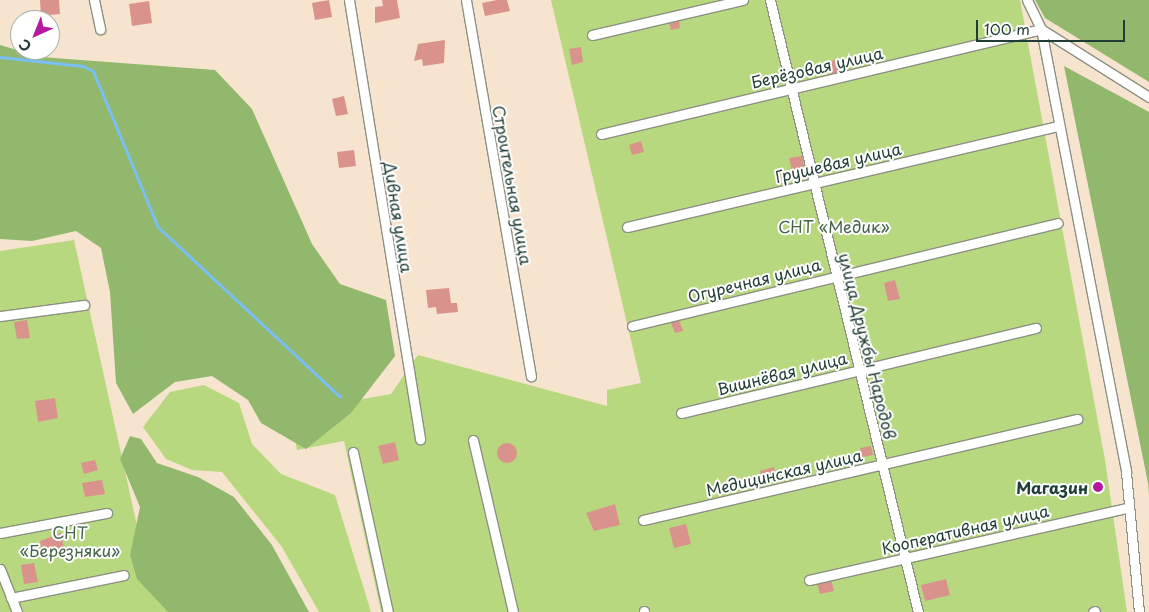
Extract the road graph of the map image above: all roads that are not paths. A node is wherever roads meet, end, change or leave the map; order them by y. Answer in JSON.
{"nodes":[{"id":1,"x":94,"y":0,"type":"edge"},
{"id":2,"x":349,"y":0,"type":"edge"},
{"id":3,"x":466,"y":0,"type":"edge"},
{"id":4,"x":743,"y":0,"type":"edge"},
{"id":5,"x":770,"y":0,"type":"edge"},
{"id":6,"x":1027,"y":0,"type":"edge"},
{"id":7,"x":100,"y":29,"type":"dead end"},
{"id":8,"x":1041,"y":29,"type":"junction"},
{"id":9,"x":592,"y":35,"type":"dead end"},
{"id":10,"x":792,"y":89,"type":"junction"},
{"id":11,"x":1149,"y":97,"type":"edge"},
{"id":12,"x":1056,"y":126,"type":"junction"},
{"id":13,"x":601,"y":134,"type":"dead end"},
{"id":14,"x":815,"y":183,"type":"junction"},
{"id":15,"x":1058,"y":223,"type":"dead end"},
{"id":16,"x":627,"y":227,"type":"dead end"},
{"id":17,"x":835,"y":276,"type":"junction"},
{"id":18,"x":84,"y":305,"type":"dead end"},
{"id":19,"x":0,"y":316,"type":"edge"},
{"id":20,"x":632,"y":326,"type":"dead end"},
{"id":21,"x":1036,"y":328,"type":"dead end"},
{"id":22,"x":859,"y":370,"type":"junction"},
{"id":23,"x":531,"y":376,"type":"dead end"},
{"id":24,"x":681,"y":413,"type":"dead end"},
{"id":25,"x":1077,"y":419,"type":"dead end"},
{"id":26,"x":420,"y":439,"type":"dead end"},
{"id":27,"x":473,"y":440,"type":"dead end"},
{"id":28,"x":353,"y":452,"type":"dead end"},
{"id":29,"x":882,"y":465,"type":"junction"},
{"id":30,"x":1127,"y":508,"type":"junction"},
{"id":31,"x":106,"y":513,"type":"dead end"},
{"id":32,"x":644,"y":520,"type":"dead end"},
{"id":33,"x":0,"y":532,"type":"edge"},
{"id":34,"x":905,"y":557,"type":"junction"},
{"id":35,"x":0,"y":569,"type":"edge"},
{"id":36,"x":124,"y":575,"type":"dead end"},
{"id":37,"x":809,"y":580,"type":"dead end"},
{"id":38,"x":11,"y":598,"type":"junction"},
{"id":39,"x":17,"y":612,"type":"edge"},
{"id":40,"x":388,"y":612,"type":"edge"},
{"id":41,"x":513,"y":612,"type":"edge"},
{"id":42,"x":918,"y":612,"type":"edge"},
{"id":43,"x":1139,"y":612,"type":"edge"}],
"edges":[{"from":1,"to":7,"type":"street"},
{"from":2,"to":26,"type":"street","name":"Дивная улица"},
{"from":3,"to":23,"type":"street","name":"Строительная улица"},
{"from":4,"to":9,"type":"street"},
{"from":5,"to":10,"type":"street","name":"улица Дружбы Народов"},
{"from":6,"to":8,"type":"street"},
{"from":8,"to":10,"type":"street","name":"Берёзовая улица"},
{"from":8,"to":11,"type":"street"},
{"from":8,"to":12,"type":"street"},
{"from":10,"to":13,"type":"street","name":"Берёзовая улица"},
{"from":10,"to":14,"type":"street","name":"улица Дружбы Народов"},
{"from":12,"to":14,"type":"street","name":"Грушевая улица"},
{"from":12,"to":30,"type":"street"},
{"from":14,"to":16,"type":"street","name":"Грушевая улица"},
{"from":14,"to":17,"type":"street","name":"улица Дружбы Народов"},
{"from":15,"to":17,"type":"street","name":"Огуречная улица"},
{"from":17,"to":20,"type":"street","name":"Огуречная улица"},
{"from":17,"to":22,"type":"street","name":"улица Дружбы Народов"},
{"from":18,"to":19,"type":"street"},
{"from":21,"to":22,"type":"street","name":"Вишнёвая улица"},
{"from":22,"to":24,"type":"street","name":"Вишнёвая улица"},
{"from":22,"to":29,"type":"street","name":"улица Дружбы Народов"},
{"from":25,"to":29,"type":"street","name":"Медицинская улица"},
{"from":27,"to":41,"type":"street"},
{"from":28,"to":40,"type":"street"},
{"from":29,"to":32,"type":"street","name":"Медицинская улица"},
{"from":29,"to":34,"type":"street","name":"улица Дружбы Народов"},
{"from":30,"to":34,"type":"street","name":"Кооперативная улица"},
{"from":30,"to":43,"type":"street"},
{"from":31,"to":33,"type":"street"},
{"from":34,"to":37,"type":"street","name":"Кооперативная улица"},
{"from":34,"to":42,"type":"street","name":"улица Дружбы Народов"},
{"from":35,"to":38,"type":"street"},
{"from":36,"to":38,"type":"street"},
{"from":38,"to":39,"type":"street"}]}
